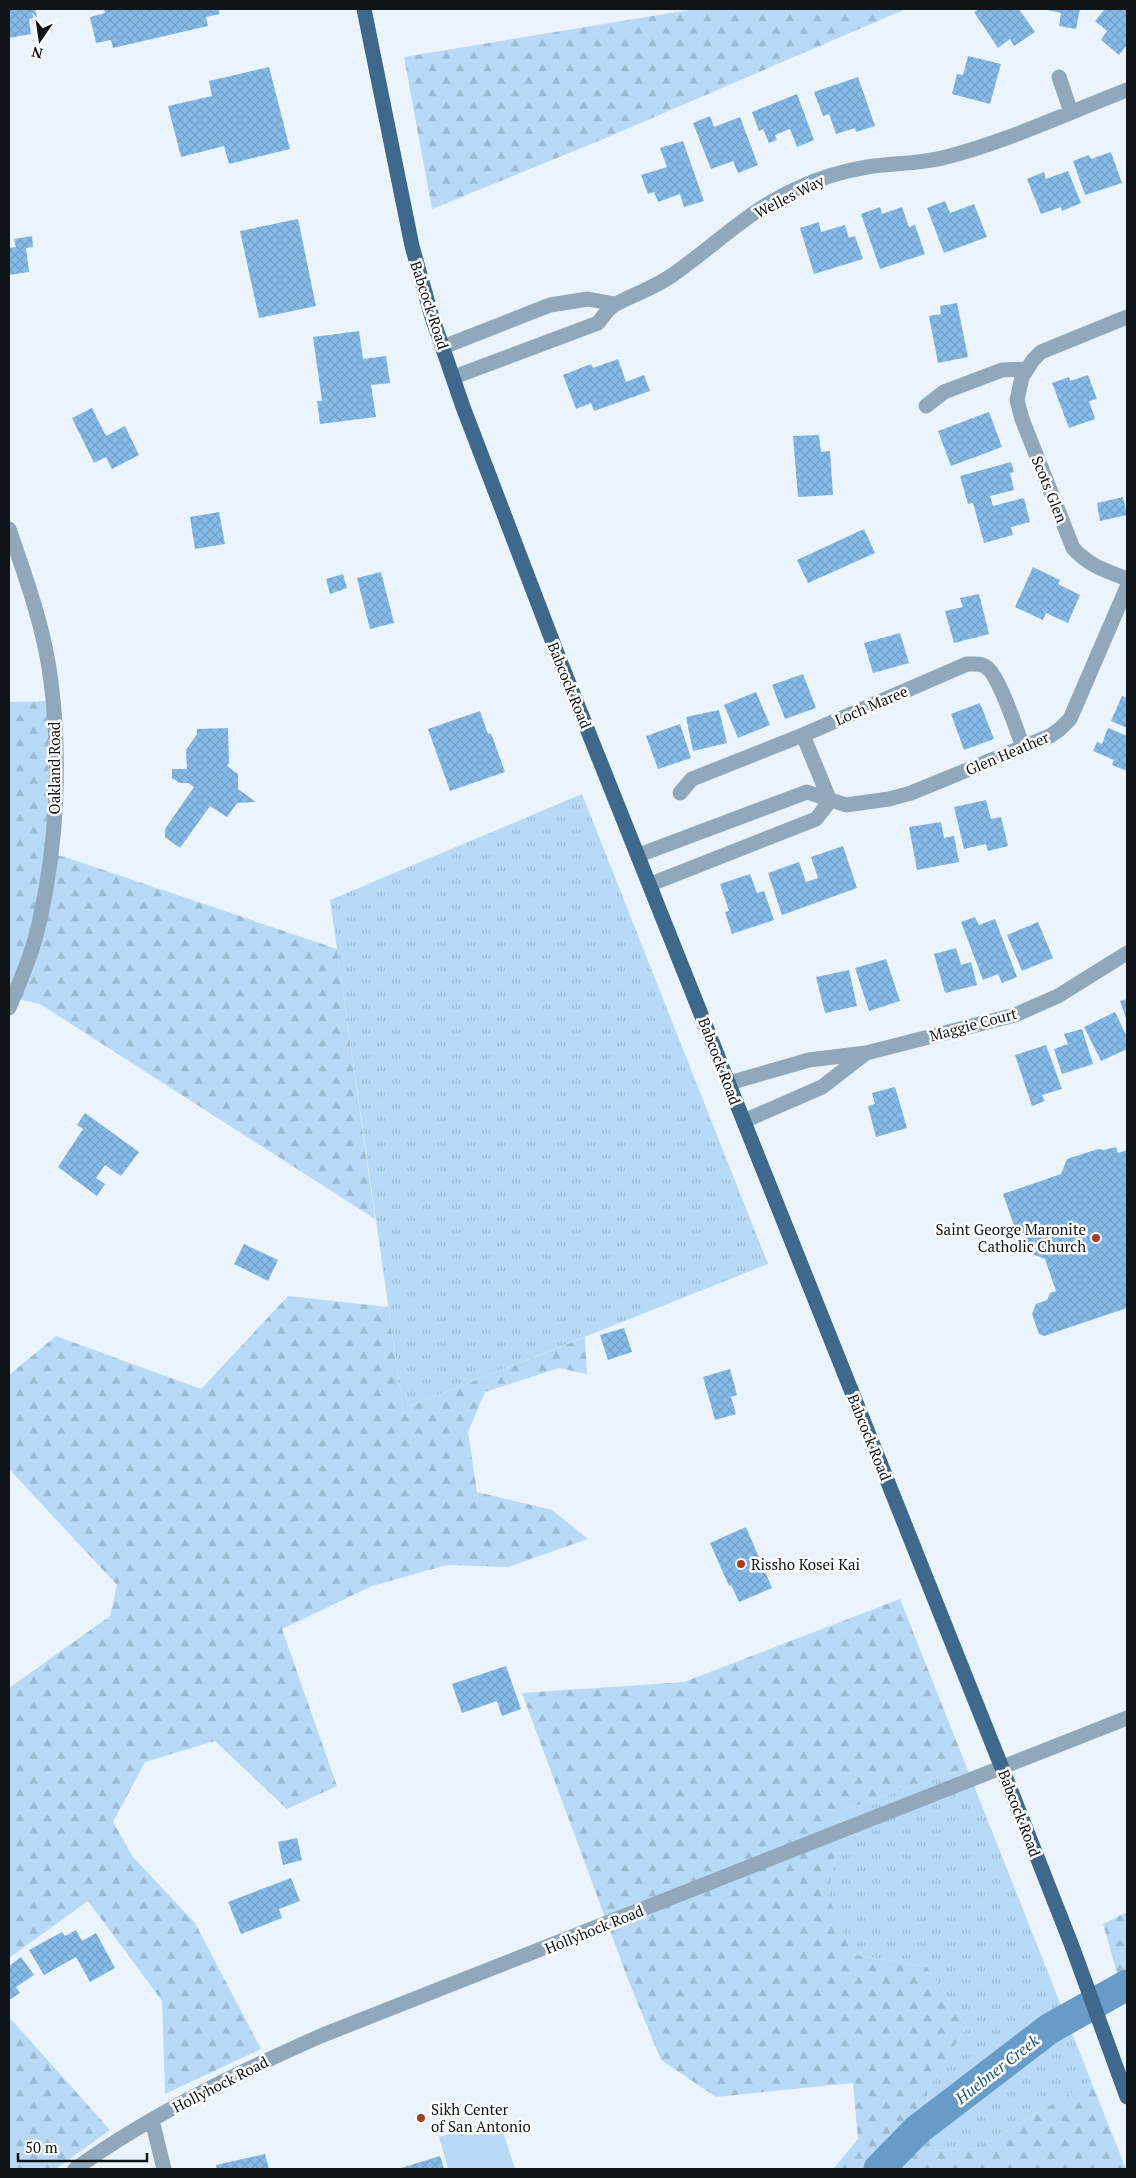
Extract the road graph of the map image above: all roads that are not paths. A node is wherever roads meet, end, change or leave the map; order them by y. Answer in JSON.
{"nodes":[{"id":1,"x":364,"y":9,"type":"edge"},
{"id":2,"x":1059,"y":76,"type":"dead end"},
{"id":3,"x":1127,"y":90,"type":"edge"},
{"id":4,"x":1071,"y":112,"type":"junction"},
{"id":5,"x":615,"y":304,"type":"junction"},
{"id":6,"x":1127,"y":317,"type":"edge"},
{"id":7,"x":443,"y":348,"type":"junction"},
{"id":8,"x":1026,"y":369,"type":"junction"},
{"id":9,"x":454,"y":377,"type":"junction"},
{"id":10,"x":926,"y":406,"type":"dead end"},
{"id":11,"x":9,"y":529,"type":"edge"},
{"id":12,"x":1127,"y":579,"type":"edge"},
{"id":13,"x":1127,"y":587,"type":"edge"},
{"id":14,"x":802,"y":735,"type":"junction"},
{"id":15,"x":1023,"y":747,"type":"junction"},
{"id":16,"x":680,"y":792,"type":"dead end"},
{"id":17,"x":830,"y":801,"type":"junction"},
{"id":18,"x":639,"y":855,"type":"junction"},
{"id":19,"x":651,"y":884,"type":"junction"},
{"id":20,"x":1127,"y":953,"type":"edge"},
{"id":21,"x":9,"y":1008,"type":"edge"},
{"id":22,"x":866,"y":1053,"type":"junction"},
{"id":23,"x":729,"y":1084,"type":"junction"},
{"id":24,"x":744,"y":1121,"type":"junction"},
{"id":25,"x":1127,"y":1718,"type":"edge"},
{"id":26,"x":1002,"y":1768,"type":"junction"},
{"id":27,"x":1127,"y":2098,"type":"edge"},
{"id":28,"x":152,"y":2120,"type":"junction"},
{"id":29,"x":75,"y":2169,"type":"edge"},
{"id":30,"x":164,"y":2169,"type":"edge"}],
"edges":[{"from":1,"to":7,"type":"main road","name":"Babcock Road"},
{"from":2,"to":4,"type":"street"},
{"from":3,"to":4,"type":"street","name":"Welles Way"},
{"from":4,"to":5,"type":"street","name":"Welles Way"},
{"from":5,"to":7,"type":"street"},
{"from":5,"to":9,"type":"street","name":"Welles Way"},
{"from":6,"to":8,"type":"street"},
{"from":7,"to":9,"type":"main road","name":"Babcock Road"},
{"from":8,"to":10,"type":"street"},
{"from":8,"to":12,"type":"street","name":"Scots Glen"},
{"from":9,"to":18,"type":"main road","name":"Babcock Road"},
{"from":11,"to":21,"type":"street","name":"Oakland Road"},
{"from":13,"to":15,"type":"street","name":"Glen Heather"},
{"from":14,"to":15,"type":"street","name":"Loch Maree"},
{"from":14,"to":16,"type":"street","name":"Loch Maree"},
{"from":14,"to":17,"type":"street"},
{"from":15,"to":17,"type":"street","name":"Glen Heather"},
{"from":17,"to":18,"type":"street","name":"Glen Heather"},
{"from":17,"to":19,"type":"street"},
{"from":18,"to":19,"type":"main road","name":"Babcock Road"},
{"from":19,"to":23,"type":"main road","name":"Babcock Road"},
{"from":20,"to":22,"type":"street","name":"Maggie Court"},
{"from":22,"to":23,"type":"street","name":"Maggie Court"},
{"from":22,"to":24,"type":"street","name":"Maggie Court"},
{"from":23,"to":24,"type":"main road","name":"Babcock Road"},
{"from":24,"to":26,"type":"main road","name":"Babcock Road"},
{"from":25,"to":26,"type":"street","name":"Hollyhock Road"},
{"from":26,"to":27,"type":"main road","name":"Babcock Road"},
{"from":26,"to":28,"type":"street","name":"Hollyhock Road"},
{"from":28,"to":29,"type":"street","name":"Hollyhock Road"},
{"from":28,"to":30,"type":"street"}]}
